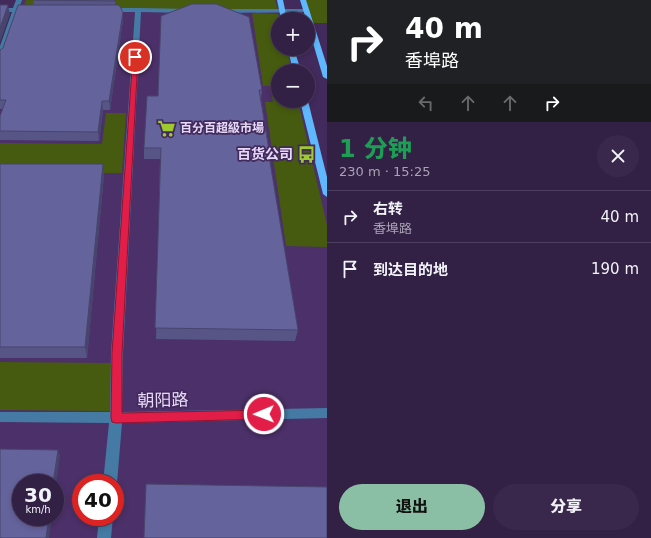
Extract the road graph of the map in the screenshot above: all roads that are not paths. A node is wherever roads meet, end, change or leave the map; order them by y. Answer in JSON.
{"nodes":[{"id":1,"x":19,"y":0,"type":"edge"},
{"id":2,"x":280,"y":0,"type":"edge"},
{"id":3,"x":303,"y":0,"type":"edge"},
{"id":4,"x":0,"y":10,"type":"edge"},
{"id":5,"x":15,"y":10,"type":"junction"},
{"id":6,"x":38,"y":10,"type":"edge"},
{"id":7,"x":99,"y":10,"type":"edge"},
{"id":8,"x":138,"y":10,"type":"junction"},
{"id":9,"x":196,"y":11,"type":"edge"},
{"id":10,"x":212,"y":11,"type":"edge"},
{"id":11,"x":282,"y":12,"type":"joint"},
{"id":12,"x":307,"y":12,"type":"edge"},
{"id":13,"x":315,"y":38,"type":"edge"},
{"id":14,"x":0,"y":56,"type":"edge"},
{"id":15,"x":327,"y":77,"type":"edge"},
{"id":16,"x":306,"y":108,"type":"edge"},
{"id":17,"x":327,"y":194,"type":"edge"},
{"id":18,"x":327,"y":413,"type":"edge"},
{"id":19,"x":0,"y":417,"type":"edge"},
{"id":20,"x":116,"y":418,"type":"junction"},
{"id":21,"x":111,"y":474,"type":"edge"},
{"id":22,"x":105,"y":526,"type":"edge"},
{"id":23,"x":104,"y":538,"type":"edge"}],
"edges":[{"from":1,"to":5,"type":"street"},
{"from":2,"to":11,"type":"main road"},
{"from":3,"to":12,"type":"main road"},
{"from":4,"to":5,"type":"street"},
{"from":5,"to":6,"type":"street"},
{"from":5,"to":14,"type":"street"},
{"from":7,"to":8,"type":"street"},
{"from":8,"to":9,"type":"street"},
{"from":8,"to":20,"type":"street"},
{"from":10,"to":11,"type":"street"},
{"from":13,"to":15,"type":"main road"},
{"from":16,"to":17,"type":"main road"},
{"from":18,"to":20,"type":"street","name":"朝阳路"},
{"from":19,"to":20,"type":"street","name":"朝阳路"},
{"from":20,"to":21,"type":"street"},
{"from":22,"to":23,"type":"street"}]}
